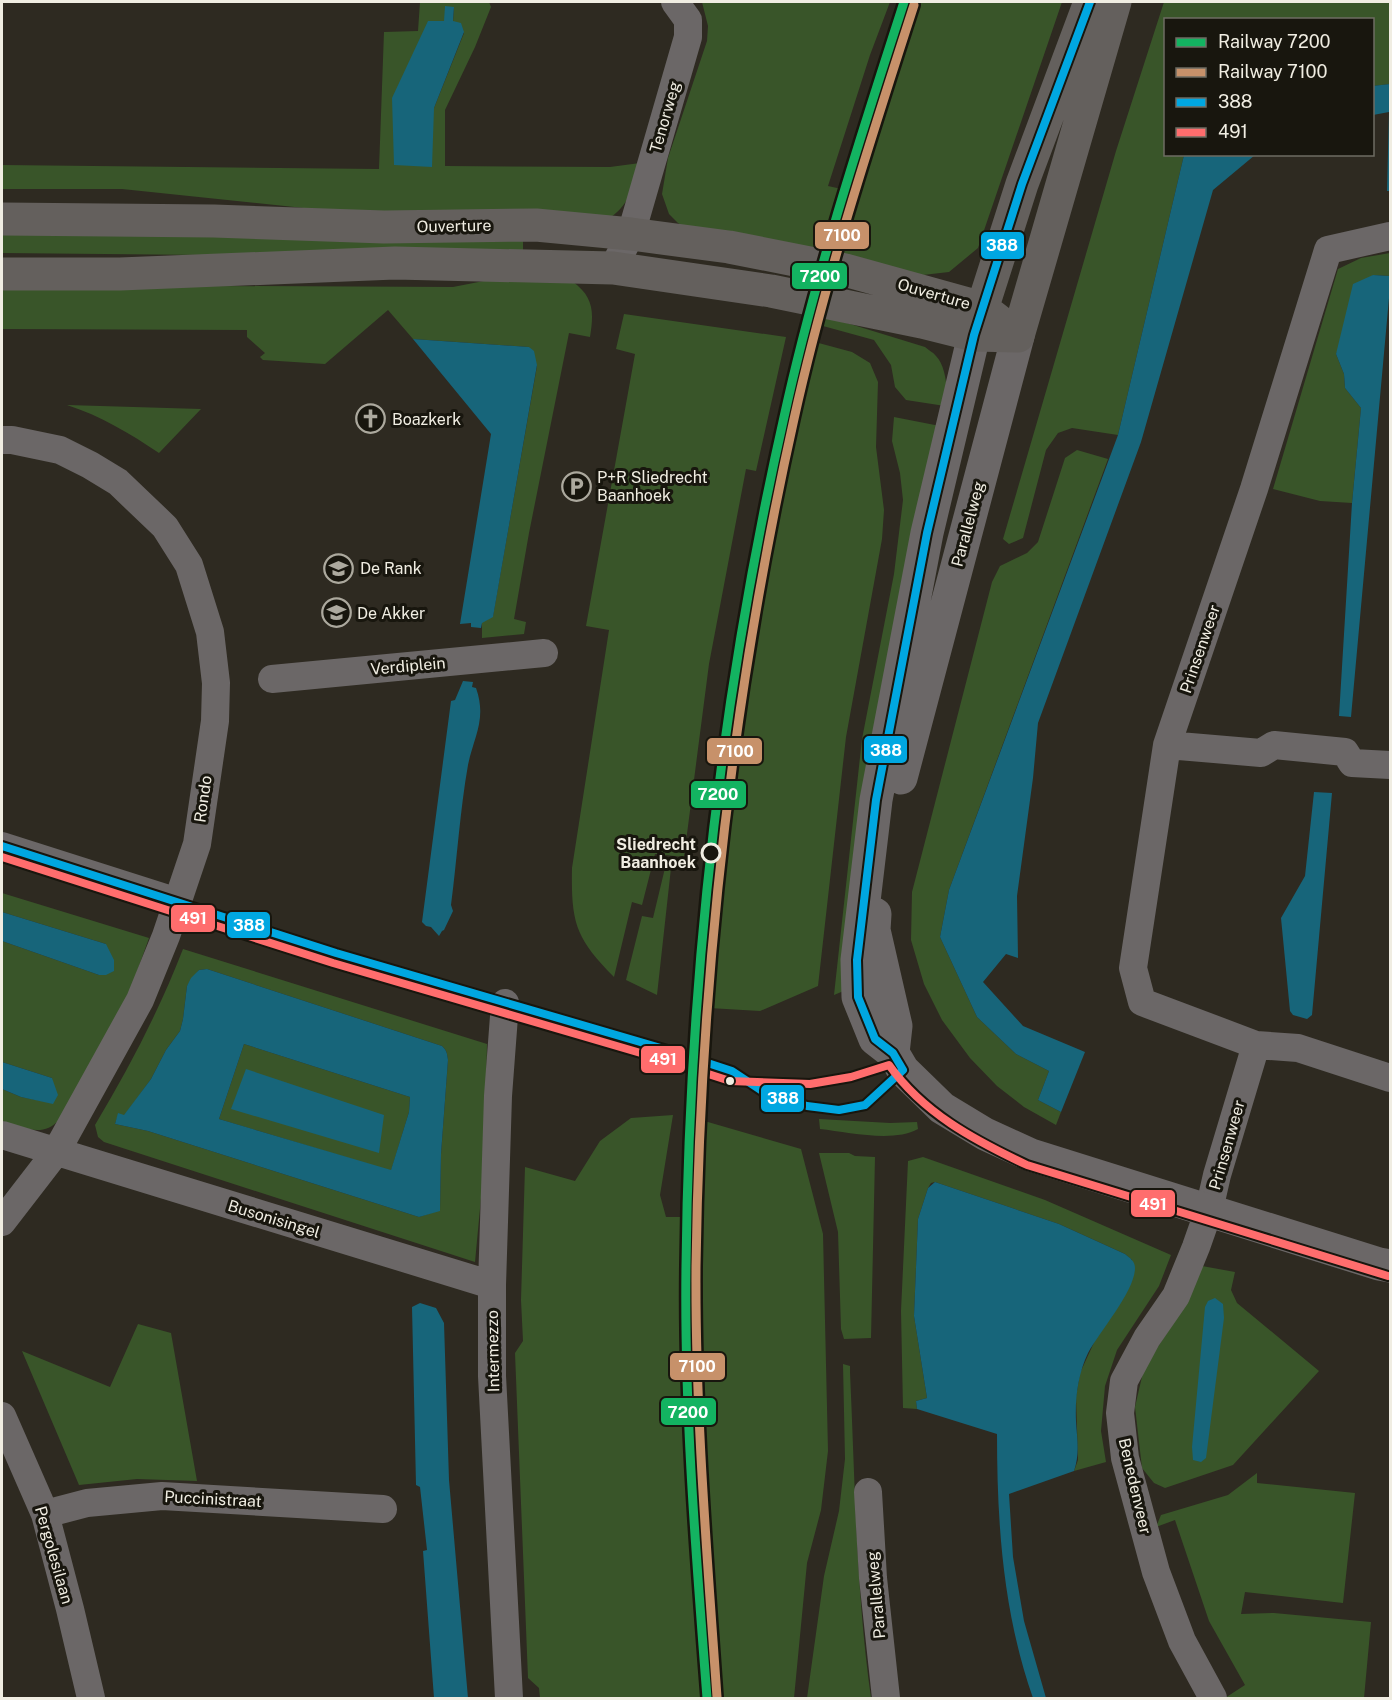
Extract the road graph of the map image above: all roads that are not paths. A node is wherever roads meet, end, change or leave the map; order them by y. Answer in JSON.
{"nodes":[{"id":1,"x":675,"y":2,"type":"edge"},
{"id":2,"x":1090,"y":2,"type":"edge"},
{"id":3,"x":1115,"y":2,"type":"edge"},
{"id":4,"x":2,"y":219,"type":"edge"},
{"id":5,"x":630,"y":234,"type":"junction"},
{"id":6,"x":1390,"y":236,"type":"edge"},
{"id":7,"x":614,"y":268,"type":"junction"},
{"id":8,"x":2,"y":274,"type":"edge"},
{"id":9,"x":978,"y":322,"type":"junction"},
{"id":10,"x":1018,"y":336,"type":"junction"},
{"id":11,"x":2,"y":440,"type":"edge"},
{"id":12,"x":544,"y":653,"type":"dead end"},
{"id":13,"x":272,"y":679,"type":"dead end"},
{"id":14,"x":1167,"y":746,"type":"junction"},
{"id":15,"x":1390,"y":765,"type":"edge"},
{"id":16,"x":2,"y":846,"type":"edge"},
{"id":17,"x":178,"y":902,"type":"junction"},
{"id":18,"x":505,"y":1003,"type":"dead end"},
{"id":19,"x":1256,"y":1045,"type":"junction"},
{"id":20,"x":898,"y":1062,"type":"junction"},
{"id":21,"x":1390,"y":1078,"type":"edge"},
{"id":22,"x":2,"y":1134,"type":"edge"},
{"id":23,"x":56,"y":1152,"type":"junction"},
{"id":24,"x":1209,"y":1210,"type":"junction"},
{"id":25,"x":2,"y":1222,"type":"edge"},
{"id":26,"x":1390,"y":1266,"type":"edge"},
{"id":27,"x":492,"y":1285,"type":"junction"},
{"id":28,"x":2,"y":1416,"type":"edge"},
{"id":29,"x":868,"y":1492,"type":"dead end"},
{"id":30,"x":383,"y":1509,"type":"dead end"},
{"id":31,"x":45,"y":1514,"type":"junction"},
{"id":32,"x":91,"y":1698,"type":"edge"},
{"id":33,"x":509,"y":1698,"type":"edge"},
{"id":34,"x":886,"y":1698,"type":"edge"},
{"id":35,"x":1213,"y":1698,"type":"edge"}],
"edges":[{"from":1,"to":5,"type":"street","name":"Tenorweg"},
{"from":2,"to":9,"type":"main road"},
{"from":3,"to":10,"type":"main road","name":"Parallelweg"},
{"from":4,"to":5,"type":"main road","name":"Ouverture"},
{"from":5,"to":7,"type":"street","name":"Tenorweg"},
{"from":5,"to":9,"type":"main road","name":"Ouverture"},
{"from":6,"to":14,"type":"street","name":"Prinsenweer"},
{"from":7,"to":8,"type":"main road","name":"Ouverture"},
{"from":7,"to":9,"type":"main road","name":"Ouverture"},
{"from":9,"to":10,"type":"main road","name":"Ouverture"},
{"from":9,"to":20,"type":"street"},
{"from":10,"to":20,"type":"street","name":"Parallelweg"},
{"from":11,"to":17,"type":"street","name":"Rondo"},
{"from":12,"to":13,"type":"street","name":"Verdiplein"},
{"from":14,"to":15,"type":"street"},
{"from":14,"to":19,"type":"street","name":"Prinsenweer"},
{"from":16,"to":17,"type":"street"},
{"from":17,"to":23,"type":"street","name":"Rondo"},
{"from":18,"to":27,"type":"street","name":"Intermezzo"},
{"from":19,"to":21,"type":"street","name":"Prinsenweer"},
{"from":19,"to":24,"type":"street","name":"Prinsenweer"},
{"from":20,"to":24,"type":"street"},
{"from":22,"to":23,"type":"street","name":"Busonisingel"},
{"from":23,"to":25,"type":"street","name":"Rondo"},
{"from":23,"to":27,"type":"street","name":"Busonisingel"},
{"from":24,"to":26,"type":"street"},
{"from":24,"to":35,"type":"street","name":"Benedenveer"},
{"from":27,"to":33,"type":"street","name":"Intermezzo"},
{"from":28,"to":31,"type":"street","name":"Pergolesilaan"},
{"from":29,"to":34,"type":"street","name":"Parallelweg"},
{"from":30,"to":31,"type":"street","name":"Puccinistraat"},
{"from":31,"to":32,"type":"street","name":"Pergolesilaan"}]}
